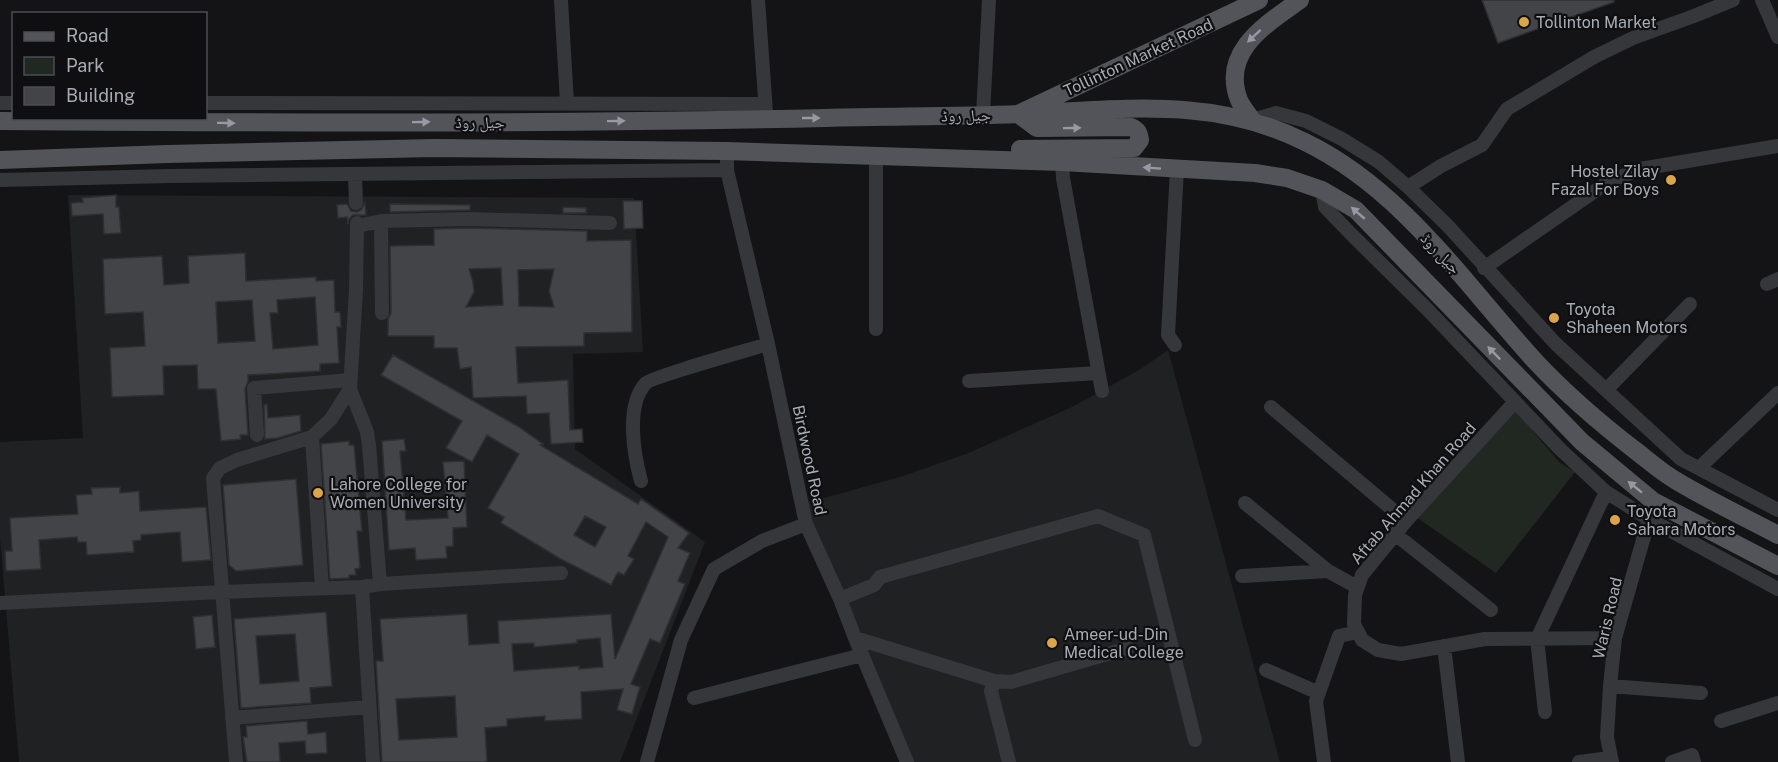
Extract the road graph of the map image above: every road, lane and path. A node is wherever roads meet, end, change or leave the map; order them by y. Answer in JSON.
{"nodes":[{"id":1,"x":561,"y":0,"type":"edge"},
{"id":2,"x":758,"y":0,"type":"edge"},
{"id":3,"x":988,"y":0,"type":"edge"},
{"id":4,"x":1258,"y":0,"type":"edge"},
{"id":5,"x":1300,"y":0,"type":"edge"},
{"id":6,"x":1733,"y":0,"type":"edge"},
{"id":7,"x":1762,"y":0,"type":"edge"},
{"id":8,"x":1778,"y":37,"type":"edge"},
{"id":9,"x":207,"y":103,"type":"edge"},
{"id":10,"x":567,"y":103,"type":"junction"},
{"id":11,"x":766,"y":111,"type":"junction"},
{"id":12,"x":1018,"y":114,"type":"junction"},
{"id":13,"x":983,"y":115,"type":"junction"},
{"id":14,"x":1252,"y":120,"type":"junction"},
{"id":15,"x":0,"y":121,"type":"edge"},
{"id":16,"x":1778,"y":146,"type":"edge"},
{"id":17,"x":728,"y":151,"type":"junction"},
{"id":18,"x":270,"y":152,"type":"junction"},
{"id":19,"x":876,"y":156,"type":"junction"},
{"id":20,"x":0,"y":160,"type":"edge"},
{"id":21,"x":983,"y":160,"type":"junction"},
{"id":22,"x":1062,"y":162,"type":"junction"},
{"id":23,"x":1177,"y":169,"type":"junction"},
{"id":24,"x":728,"y":170,"type":"junction"},
{"id":25,"x":271,"y":176,"type":"junction"},
{"id":26,"x":355,"y":176,"type":"junction"},
{"id":27,"x":0,"y":180,"type":"edge"},
{"id":28,"x":1408,"y":187,"type":"junction"},
{"id":29,"x":1323,"y":190,"type":"junction"},
{"id":30,"x":356,"y":203,"type":"dead end"},
{"id":31,"x":381,"y":221,"type":"junction"},
{"id":32,"x":609,"y":223,"type":"dead end"},
{"id":33,"x":1484,"y":268,"type":"junction"},
{"id":34,"x":1690,"y":304,"type":"dead end"},
{"id":35,"x":382,"y":313,"type":"dead end"},
{"id":36,"x":876,"y":329,"type":"dead end"},
{"id":37,"x":768,"y":344,"type":"junction"},
{"id":38,"x":1175,"y":345,"type":"dead end"},
{"id":39,"x":1098,"y":373,"type":"junction"},
{"id":40,"x":969,"y":381,"type":"dead end"},
{"id":41,"x":350,"y":385,"type":"junction"},
{"id":42,"x":1606,"y":390,"type":"junction"},
{"id":43,"x":1102,"y":391,"type":"dead end"},
{"id":44,"x":1778,"y":393,"type":"edge"},
{"id":45,"x":1514,"y":403,"type":"junction"},
{"id":46,"x":1271,"y":407,"type":"dead end"},
{"id":47,"x":257,"y":435,"type":"dead end"},
{"id":48,"x":312,"y":436,"type":"junction"},
{"id":49,"x":1699,"y":468,"type":"junction"},
{"id":50,"x":641,"y":481,"type":"dead end"},
{"id":51,"x":1606,"y":492,"type":"junction"},
{"id":52,"x":1245,"y":503,"type":"dead end"},
{"id":53,"x":1778,"y":510,"type":"edge"},
{"id":54,"x":1649,"y":519,"type":"junction"},
{"id":55,"x":1406,"y":521,"type":"junction"},
{"id":56,"x":806,"y":524,"type":"junction"},
{"id":57,"x":1395,"y":534,"type":"junction"},
{"id":58,"x":1778,"y":535,"type":"edge"},
{"id":59,"x":1778,"y":566,"type":"edge"},
{"id":60,"x":1328,"y":571,"type":"junction"},
{"id":61,"x":561,"y":573,"type":"dead end"},
{"id":62,"x":1242,"y":576,"type":"dead end"},
{"id":63,"x":380,"y":584,"type":"junction"},
{"id":64,"x":362,"y":587,"type":"junction"},
{"id":65,"x":1358,"y":587,"type":"junction"},
{"id":66,"x":322,"y":588,"type":"junction"},
{"id":67,"x":1778,"y":589,"type":"edge"},
{"id":68,"x":221,"y":592,"type":"junction"},
{"id":69,"x":840,"y":599,"type":"junction"},
{"id":70,"x":0,"y":603,"type":"edge"},
{"id":71,"x":1491,"y":610,"type":"dead end"},
{"id":72,"x":1358,"y":633,"type":"junction"},
{"id":73,"x":855,"y":638,"type":"junction"},
{"id":74,"x":1615,"y":638,"type":"junction"},
{"id":75,"x":1537,"y":639,"type":"junction"},
{"id":76,"x":1444,"y":646,"type":"junction"},
{"id":77,"x":1128,"y":648,"type":"dead end"},
{"id":78,"x":862,"y":655,"type":"junction"},
{"id":79,"x":1266,"y":670,"type":"dead end"},
{"id":80,"x":994,"y":681,"type":"junction"},
{"id":81,"x":1610,"y":686,"type":"junction"},
{"id":82,"x":1319,"y":693,"type":"junction"},
{"id":83,"x":1701,"y":693,"type":"dead end"},
{"id":84,"x":694,"y":698,"type":"dead end"},
{"id":85,"x":1778,"y":703,"type":"edge"},
{"id":86,"x":369,"y":707,"type":"junction"},
{"id":87,"x":1545,"y":712,"type":"dead end"},
{"id":88,"x":232,"y":718,"type":"junction"},
{"id":89,"x":1721,"y":722,"type":"dead end"},
{"id":90,"x":1195,"y":740,"type":"dead end"},
{"id":91,"x":1611,"y":760,"type":"edge"},
{"id":92,"x":236,"y":762,"type":"edge"},
{"id":93,"x":373,"y":762,"type":"edge"},
{"id":94,"x":647,"y":762,"type":"edge"},
{"id":95,"x":907,"y":762,"type":"edge"},
{"id":96,"x":1009,"y":762,"type":"edge"},
{"id":97,"x":1324,"y":762,"type":"edge"},
{"id":98,"x":1458,"y":762,"type":"edge"},
{"id":99,"x":1579,"y":762,"type":"edge"},
{"id":100,"x":1672,"y":762,"type":"edge"},
{"id":101,"x":1694,"y":762,"type":"edge"}],
"edges":[{"from":1,"to":10,"type":"street"},
{"from":2,"to":11,"type":"street"},
{"from":3,"to":13,"type":"street"},
{"from":4,"to":12,"type":"main road","name":"Tollinton Market Road"},
{"from":5,"to":14,"type":"main road","one_way":true},
{"from":6,"to":28,"type":"street"},
{"from":7,"to":8,"type":"street"},
{"from":9,"to":10,"type":"street"},
{"from":10,"to":11,"type":"street"},
{"from":11,"to":13,"type":"main road","name":"جیل روڈ","one_way":true},
{"from":15,"to":11,"type":"main road","name":"جیل روڈ","one_way":true},
{"from":12,"to":13,"type":"main road","name":"جیل روڈ"},
{"from":12,"to":14,"type":"main road","name":"جیل روڈ"},
{"from":12,"to":21,"type":"main road","one_way":true},
{"from":14,"to":28,"type":"street"},
{"from":14,"to":58,"type":"main road","name":"جیل روڈ"},
{"from":16,"to":33,"type":"street"},
{"from":17,"to":18,"type":"main road","name":"جیل روڈ"},
{"from":17,"to":19,"type":"main road","name":"جیل روڈ"},
{"from":17,"to":24,"type":"street","name":"Birdwood Road"},
{"from":18,"to":20,"type":"main road","name":"جیل روڈ"},
{"from":18,"to":25,"type":"street"},
{"from":19,"to":21,"type":"main road","name":"جیل روڈ"},
{"from":19,"to":36,"type":"street"},
{"from":21,"to":22,"type":"main road","name":"جیل روڈ"},
{"from":23,"to":22,"type":"main road","name":"جیل روڈ","one_way":true},
{"from":22,"to":39,"type":"street"},
{"from":23,"to":29,"type":"main road","name":"جیل روڈ"},
{"from":23,"to":38,"type":"street"},
{"from":24,"to":26,"type":"street"},
{"from":24,"to":37,"type":"street","name":"Birdwood Road"},
{"from":25,"to":26,"type":"street"},
{"from":25,"to":27,"type":"street"},
{"from":26,"to":30,"type":"street"},
{"from":28,"to":33,"type":"street"},
{"from":29,"to":45,"type":"street"},
{"from":59,"to":29,"type":"main road","name":"جیل روڈ","one_way":true},
{"from":31,"to":32,"type":"street"},
{"from":31,"to":35,"type":"street"},
{"from":31,"to":41,"type":"street"},
{"from":33,"to":42,"type":"street"},
{"from":34,"to":42,"type":"street"},
{"from":37,"to":50,"type":"street"},
{"from":37,"to":56,"type":"street","name":"Birdwood Road"},
{"from":39,"to":40,"type":"street"},
{"from":39,"to":43,"type":"street"},
{"from":41,"to":47,"type":"street"},
{"from":41,"to":48,"type":"street"},
{"from":41,"to":63,"type":"street"},
{"from":42,"to":49,"type":"street"},
{"from":44,"to":49,"type":"street"},
{"from":45,"to":51,"type":"street"},
{"from":45,"to":55,"type":"street","name":"Aftab Ahmad Khan Road"},
{"from":46,"to":55,"type":"street"},
{"from":48,"to":66,"type":"street"},
{"from":48,"to":68,"type":"street"},
{"from":49,"to":53,"type":"street"},
{"from":51,"to":54,"type":"street"},
{"from":51,"to":75,"type":"street"},
{"from":52,"to":60,"type":"street"},
{"from":54,"to":67,"type":"street"},
{"from":54,"to":74,"type":"street","name":"Waris Road"},
{"from":55,"to":57,"type":"street","name":"Aftab Ahmad Khan Road"},
{"from":56,"to":69,"type":"street","name":"Birdwood Road"},
{"from":56,"to":94,"type":"street"},
{"from":57,"to":65,"type":"street","name":"Aftab Ahmad Khan Road"},
{"from":57,"to":71,"type":"street"},
{"from":60,"to":62,"type":"street"},
{"from":60,"to":65,"type":"street"},
{"from":61,"to":63,"type":"street"},
{"from":63,"to":64,"type":"street"},
{"from":64,"to":66,"type":"street"},
{"from":64,"to":86,"type":"street"},
{"from":65,"to":72,"type":"street","name":"Aftab Ahmad Khan Road"},
{"from":66,"to":68,"type":"street"},
{"from":68,"to":70,"type":"street"},
{"from":68,"to":88,"type":"street"},
{"from":69,"to":73,"type":"street","name":"Birdwood Road"},
{"from":69,"to":90,"type":"street"},
{"from":72,"to":76,"type":"street"},
{"from":72,"to":82,"type":"street"},
{"from":73,"to":78,"type":"street","name":"Birdwood Road"},
{"from":73,"to":80,"type":"street"},
{"from":74,"to":75,"type":"street"},
{"from":74,"to":81,"type":"street","name":"Waris Road"},
{"from":75,"to":76,"type":"street"},
{"from":75,"to":87,"type":"street"},
{"from":76,"to":98,"type":"street"},
{"from":77,"to":80,"type":"street"},
{"from":78,"to":84,"type":"street"},
{"from":78,"to":95,"type":"street","name":"Birdwood Road"},
{"from":79,"to":82,"type":"street"},
{"from":80,"to":96,"type":"street"},
{"from":81,"to":83,"type":"street"},
{"from":81,"to":91,"type":"street","name":"Waris Road"},
{"from":82,"to":97,"type":"street"},
{"from":85,"to":89,"type":"street"},
{"from":86,"to":88,"type":"street"},
{"from":86,"to":93,"type":"street"},
{"from":88,"to":92,"type":"street"},
{"from":91,"to":99,"type":"street"},
{"from":100,"to":101,"type":"street"}]}
